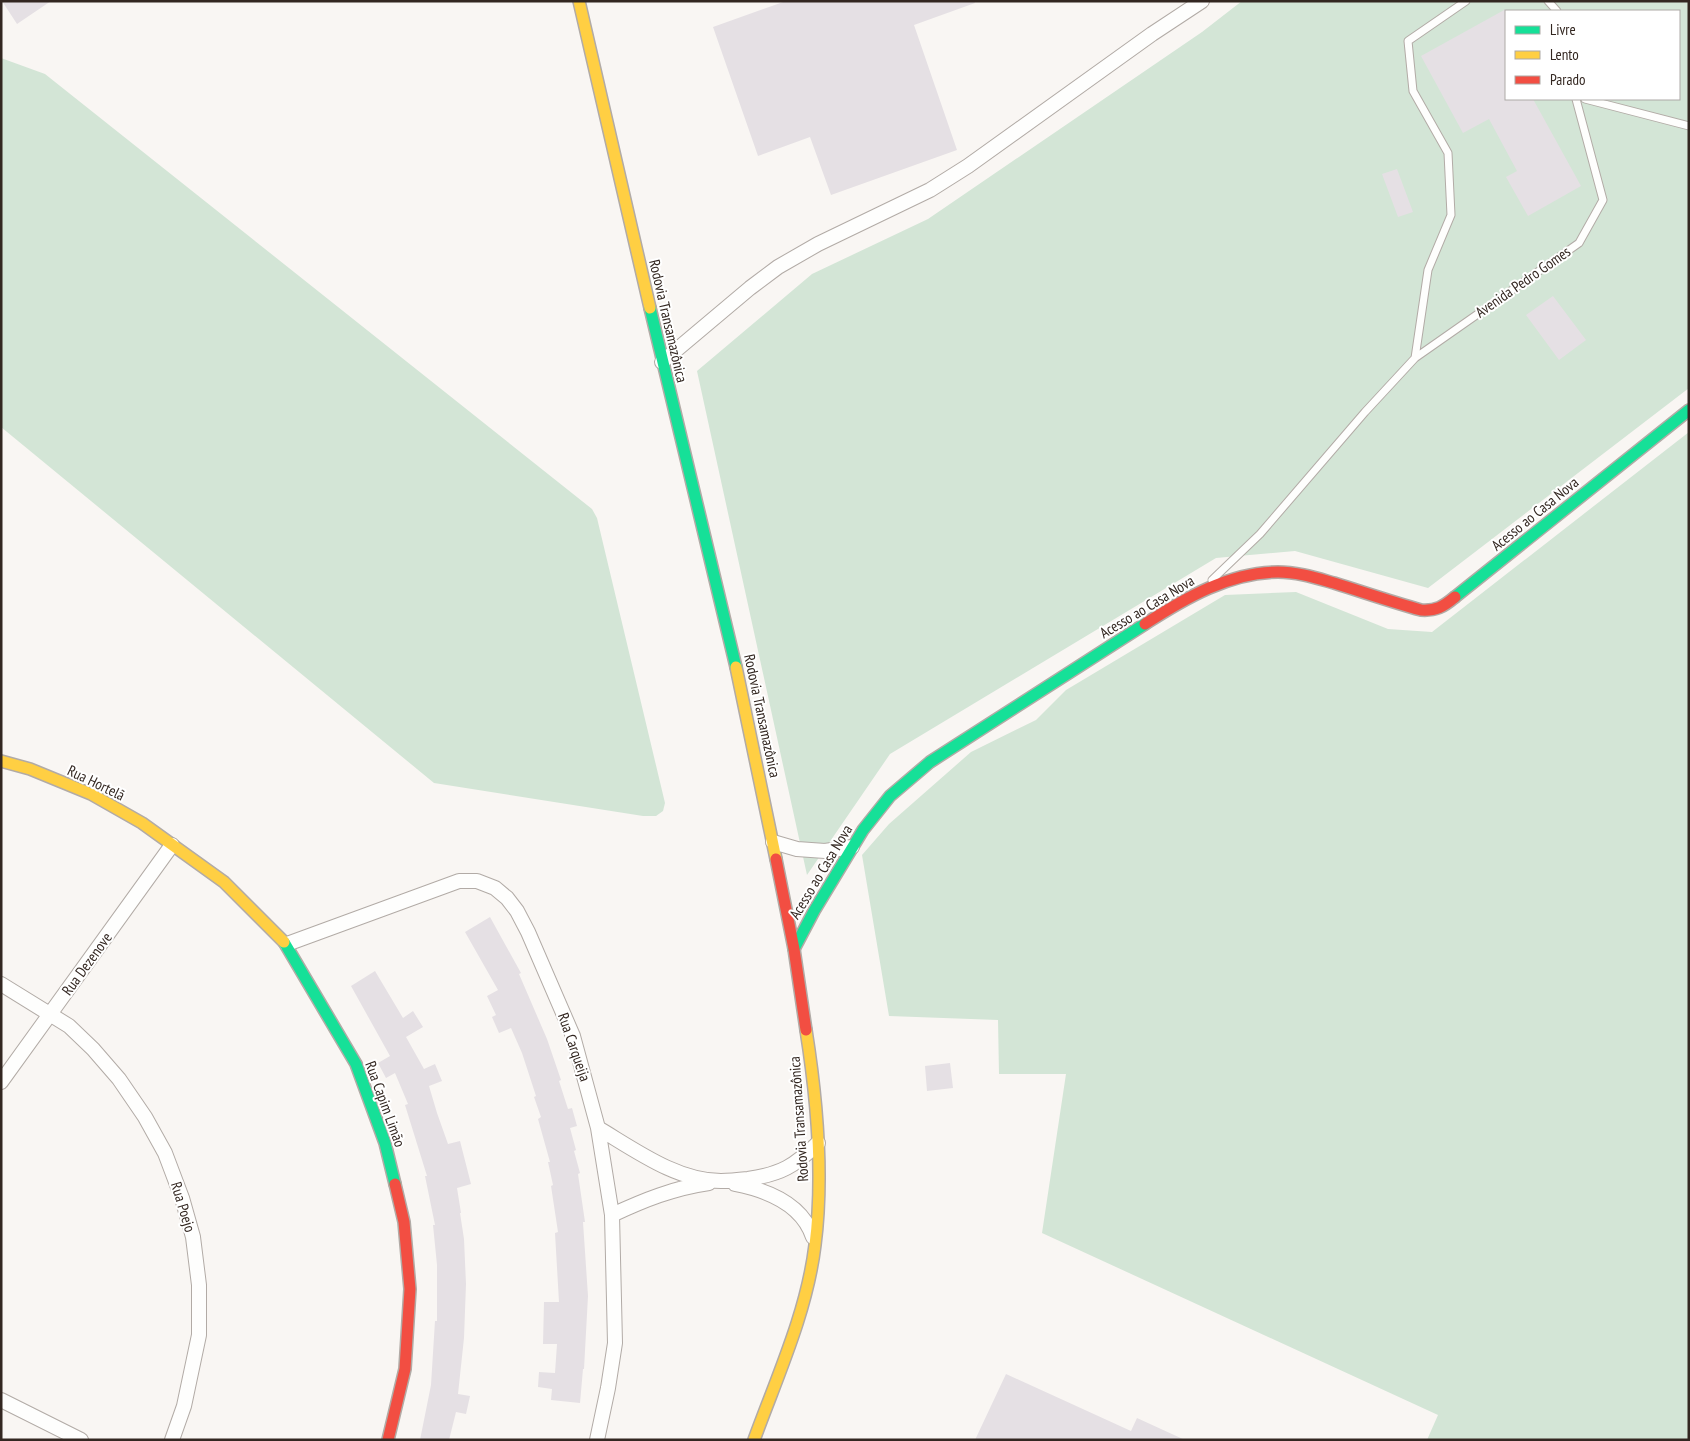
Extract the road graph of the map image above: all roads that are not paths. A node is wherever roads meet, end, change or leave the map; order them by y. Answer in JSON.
{"nodes":[{"id":1,"x":579,"y":1,"type":"edge"},
{"id":2,"x":1202,"y":1,"type":"edge"},
{"id":3,"x":1466,"y":1,"type":"edge"},
{"id":4,"x":1576,"y":100,"type":"edge"},
{"id":5,"x":1589,"y":100,"type":"edge"},
{"id":6,"x":1689,"y":126,"type":"edge"},
{"id":7,"x":1415,"y":358,"type":"junction"},
{"id":8,"x":662,"y":362,"type":"junction"},
{"id":9,"x":1689,"y":410,"type":"edge"},
{"id":10,"x":1201,"y":591,"type":"junction"},
{"id":11,"x":1,"y":761,"type":"edge"},
{"id":12,"x":772,"y":842,"type":"junction"},
{"id":13,"x":172,"y":845,"type":"junction"},
{"id":14,"x":852,"y":847,"type":"junction"},
{"id":15,"x":287,"y":944,"type":"junction"},
{"id":16,"x":794,"y":949,"type":"junction"},
{"id":17,"x":1,"y":984,"type":"edge"},
{"id":18,"x":51,"y":1014,"type":"junction"},
{"id":19,"x":1,"y":1082,"type":"edge"},
{"id":20,"x":598,"y":1128,"type":"junction"},
{"id":21,"x":818,"y":1142,"type":"junction"},
{"id":22,"x":721,"y":1181,"type":"junction"},
{"id":23,"x":612,"y":1215,"type":"junction"},
{"id":24,"x":815,"y":1244,"type":"junction"},
{"id":25,"x":1,"y":1400,"type":"edge"},
{"id":26,"x":81,"y":1440,"type":"edge"},
{"id":27,"x":172,"y":1440,"type":"edge"},
{"id":28,"x":388,"y":1440,"type":"edge"},
{"id":29,"x":597,"y":1440,"type":"edge"},
{"id":30,"x":754,"y":1440,"type":"edge"}],
"edges":[{"from":1,"to":8,"type":"main road","name":"Rodovia Transamazônica"},
{"from":2,"to":8,"type":"street"},
{"from":3,"to":7,"type":"lane"},
{"from":4,"to":7,"type":"lane","name":"Avenida Pedro Gomes"},
{"from":5,"to":6,"type":"lane"},
{"from":7,"to":10,"type":"lane","name":"Avenida Pedro Gomes"},
{"from":8,"to":12,"type":"main road","name":"Rodovia Transamazônica"},
{"from":9,"to":10,"type":"main road","name":"Acesso ao Casa Nova"},
{"from":10,"to":14,"type":"main road","name":"Acesso ao Casa Nova"},
{"from":11,"to":13,"type":"main road","name":"Rua Hortelã"},
{"from":12,"to":14,"type":"street"},
{"from":12,"to":16,"type":"main road","name":"Rodovia Transamazônica"},
{"from":13,"to":15,"type":"main road","name":"Rua Capim Limão"},
{"from":13,"to":18,"type":"street","name":"Rua Dezenove"},
{"from":14,"to":16,"type":"main road","name":"Acesso ao Casa Nova"},
{"from":15,"to":20,"type":"street","name":"Rua Carqueija"},
{"from":15,"to":28,"type":"main road","name":"Rua Capim Limão"},
{"from":16,"to":21,"type":"main road","name":"Rodovia Transamazônica"},
{"from":17,"to":18,"type":"street","name":"Rua Poejo"},
{"from":18,"to":19,"type":"street","name":"Rua Dezenove"},
{"from":18,"to":27,"type":"street","name":"Rua Poejo"},
{"from":20,"to":22,"type":"street"},
{"from":20,"to":23,"type":"street","name":"Rua Carqueija"},
{"from":21,"to":22,"type":"street"},
{"from":21,"to":24,"type":"main road","name":"Rodovia Transamazônica"},
{"from":22,"to":23,"type":"street"},
{"from":22,"to":24,"type":"street"},
{"from":23,"to":29,"type":"street","name":"Rua Carqueija"},
{"from":24,"to":30,"type":"main road","name":"Rodovia Transamazônica"},
{"from":25,"to":26,"type":"street"}]}
